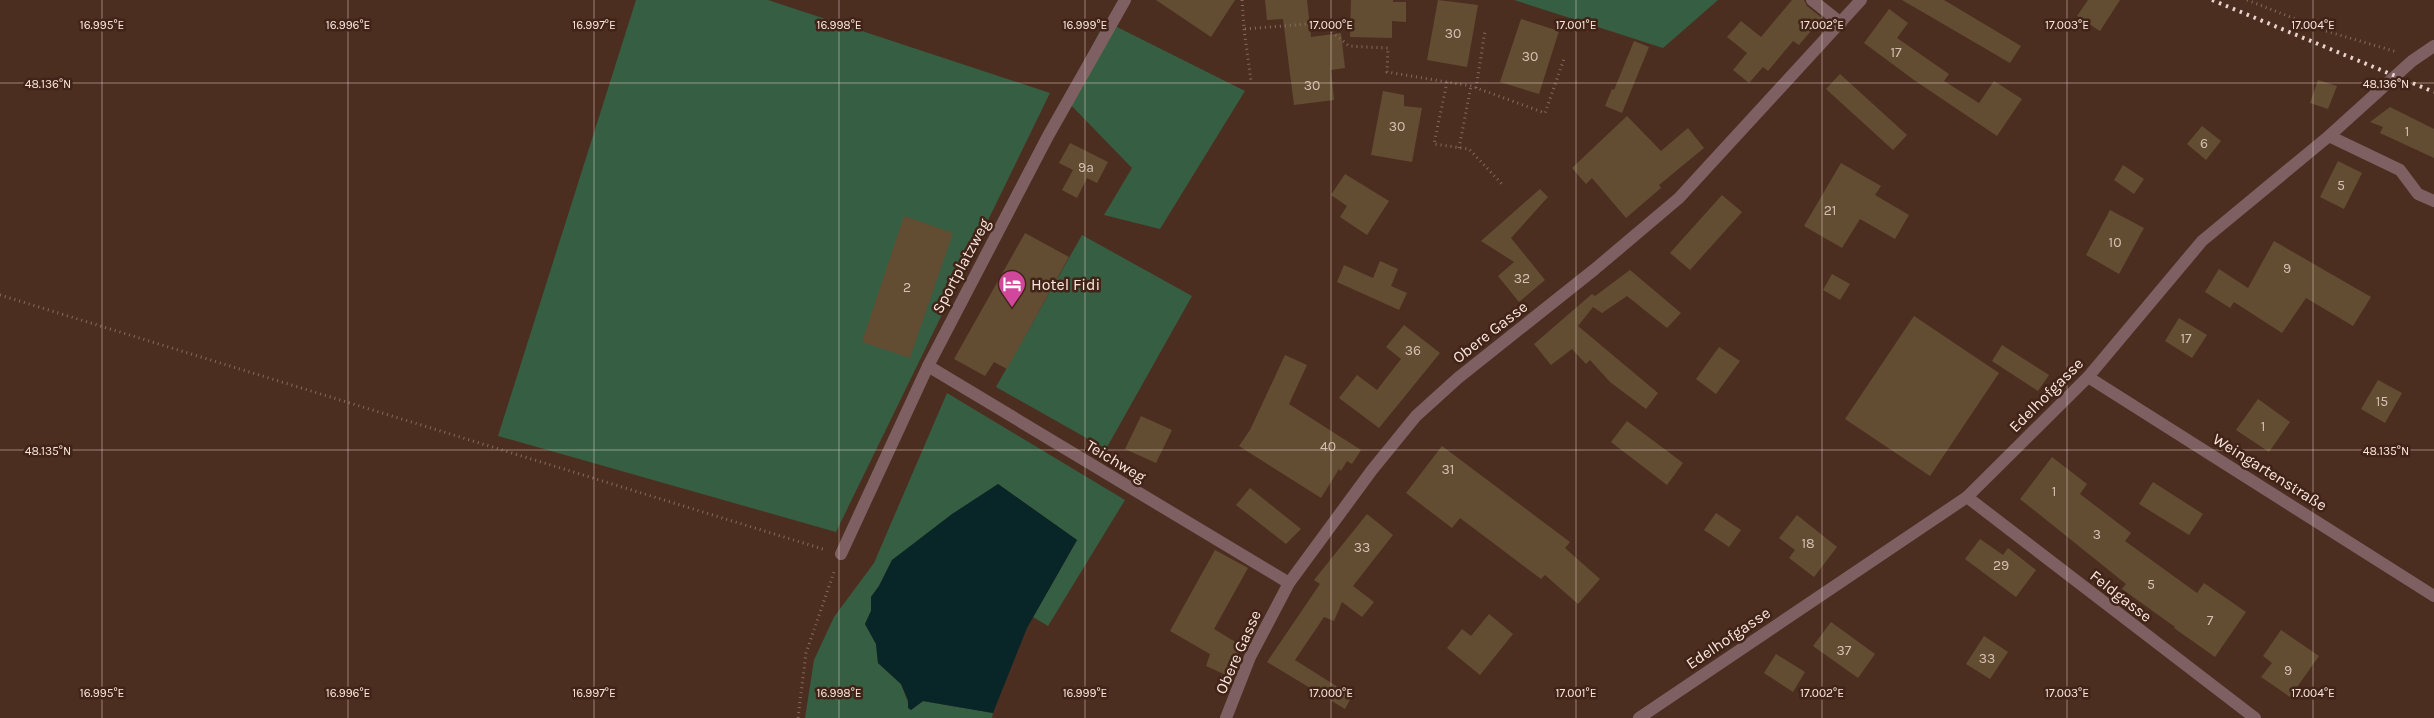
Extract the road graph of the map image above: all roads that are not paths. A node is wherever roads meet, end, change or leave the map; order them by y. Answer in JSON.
{"nodes":[{"id":1,"x":1125,"y":0,"type":"edge"},
{"id":2,"x":1812,"y":0,"type":"edge"},
{"id":3,"x":1861,"y":0,"type":"edge"},
{"id":4,"x":1841,"y":23,"type":"junction"},
{"id":5,"x":2434,"y":46,"type":"edge"},
{"id":6,"x":2328,"y":136,"type":"junction"},
{"id":7,"x":2434,"y":201,"type":"edge"},
{"id":8,"x":928,"y":366,"type":"junction"},
{"id":9,"x":2088,"y":377,"type":"junction"},
{"id":10,"x":1967,"y":498,"type":"junction"},
{"id":11,"x":840,"y":554,"type":"road end"},
{"id":12,"x":1289,"y":583,"type":"junction"},
{"id":13,"x":2434,"y":596,"type":"edge"},
{"id":14,"x":1226,"y":718,"type":"edge"},
{"id":15,"x":1639,"y":718,"type":"edge"},
{"id":16,"x":2255,"y":718,"type":"edge"}],
"edges":[{"from":1,"to":8,"type":"street","name":"Sportplatzweg"},
{"from":2,"to":4,"type":"street"},
{"from":3,"to":4,"type":"street","name":"Obere Gasse"},
{"from":4,"to":12,"type":"street","name":"Obere Gasse"},
{"from":5,"to":6,"type":"street","name":"Edelhofgasse"},
{"from":6,"to":7,"type":"street"},
{"from":6,"to":9,"type":"street","name":"Edelhofgasse"},
{"from":8,"to":11,"type":"street","name":"Sportplatzweg"},
{"from":8,"to":12,"type":"street","name":"Teichweg"},
{"from":9,"to":10,"type":"street","name":"Edelhofgasse"},
{"from":9,"to":13,"type":"street","name":"Weingartenstraße"},
{"from":10,"to":15,"type":"street","name":"Edelhofgasse"},
{"from":10,"to":16,"type":"street","name":"Feldgasse"},
{"from":12,"to":14,"type":"street","name":"Obere Gasse"}]}
